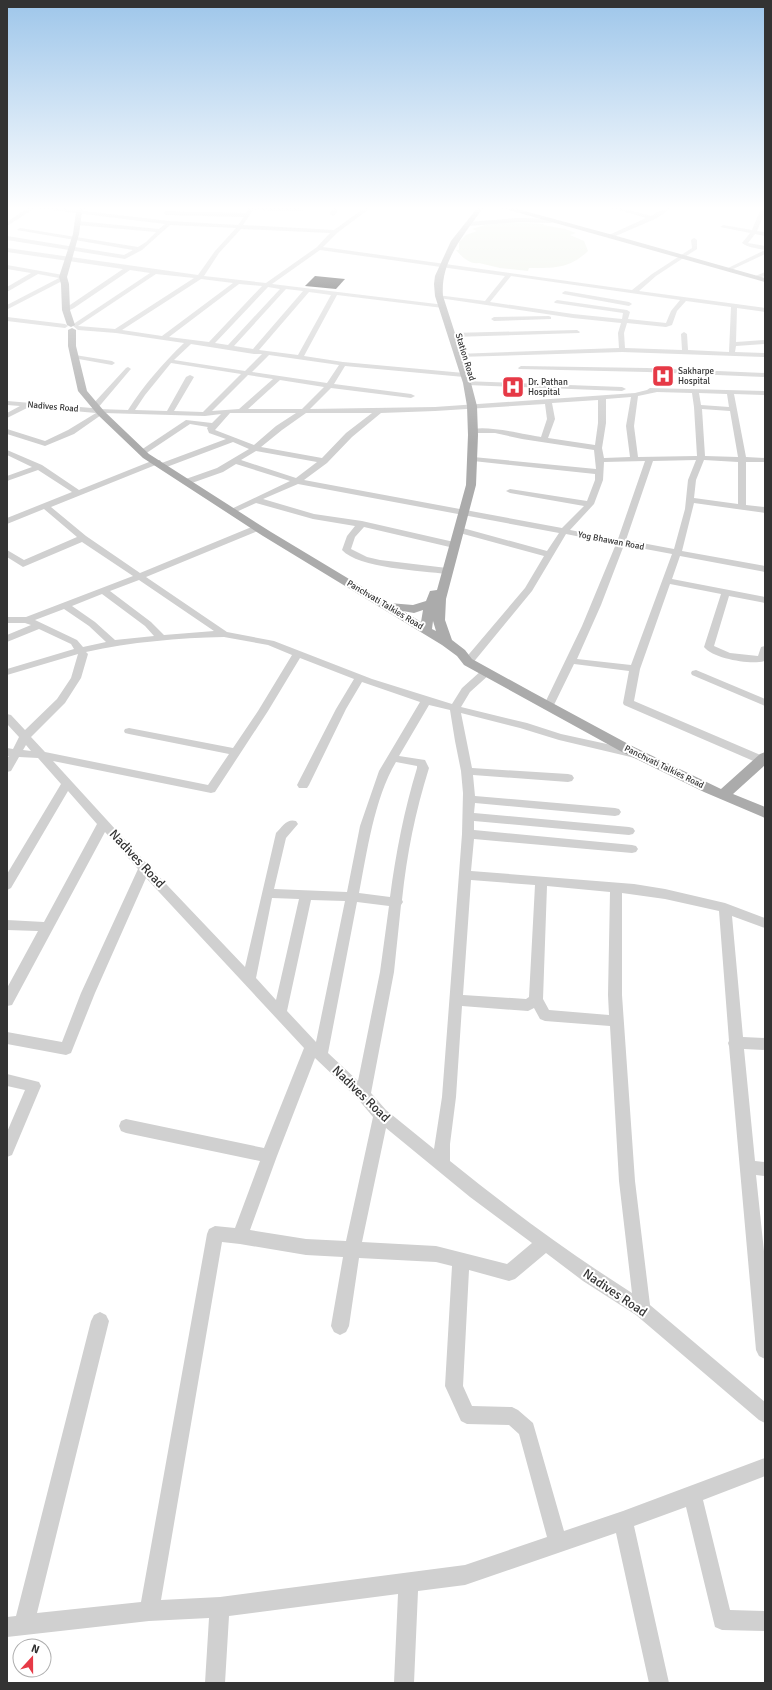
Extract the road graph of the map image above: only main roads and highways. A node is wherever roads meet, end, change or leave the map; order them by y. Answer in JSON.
{"nodes":[{"id":1,"x":65,"y":285,"type":"edge"},
{"id":2,"x":432,"y":285,"type":"edge"},
{"id":3,"x":438,"y":285,"type":"edge"},
{"id":4,"x":440,"y":306,"type":"junction"},
{"id":5,"x":463,"y":378,"type":"junction"},
{"id":6,"x":469,"y":406,"type":"junction"},
{"id":7,"x":460,"y":512,"type":"junction"},
{"id":8,"x":452,"y":544,"type":"junction"},
{"id":9,"x":444,"y":571,"type":"junction"},
{"id":10,"x":382,"y":603,"type":"junction"},
{"id":11,"x":431,"y":603,"type":"junction"},
{"id":12,"x":426,"y":630,"type":"junction"},
{"id":13,"x":446,"y":642,"type":"junction"},
{"id":14,"x":763,"y":758,"type":"edge"},
{"id":15,"x":723,"y":795,"type":"junction"},
{"id":16,"x":765,"y":813,"type":"edge"}],
"edges":[{"from":1,"to":10,"type":"main road","name":"Panchvati Talkies Road"},
{"from":2,"to":4,"type":"main road","name":"Station Road"},
{"from":3,"to":4,"type":"main road","name":"Station Road"},
{"from":4,"to":5,"type":"main road","name":"Station Road"},
{"from":4,"to":5,"type":"main road","name":"Station Road"},
{"from":5,"to":6,"type":"main road","name":"Station Road"},
{"from":6,"to":7,"type":"main road"},
{"from":6,"to":7,"type":"main road"},
{"from":7,"to":8,"type":"main road"},
{"from":7,"to":8,"type":"main road"},
{"from":8,"to":9,"type":"main road"},
{"from":9,"to":11,"type":"main road"},
{"from":9,"to":13,"type":"main road"},
{"from":10,"to":11,"type":"main road"},
{"from":10,"to":12,"type":"main road","name":"Panchvati Talkies Road"},
{"from":11,"to":12,"type":"main road"},
{"from":12,"to":13,"type":"main road","name":"Panchvati Talkies Road"},
{"from":13,"to":15,"type":"main road","name":"Panchvati Talkies Road"},
{"from":14,"to":15,"type":"main road"},
{"from":15,"to":16,"type":"main road","name":"Panchvati Talkies Road"}]}
